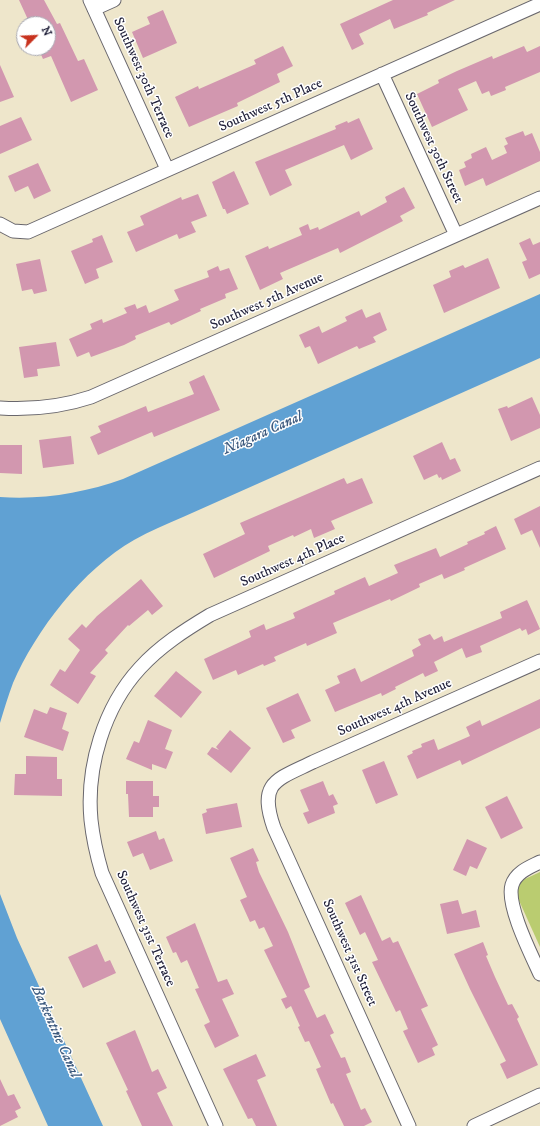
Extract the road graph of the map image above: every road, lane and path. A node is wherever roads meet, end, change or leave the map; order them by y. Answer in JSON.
{"nodes":[{"id":1,"x":114,"y":0,"type":"edge"},
{"id":2,"x":92,"y":4,"type":"edge"},
{"id":3,"x":540,"y":4,"type":"edge"},
{"id":4,"x":382,"y":74,"type":"junction"},
{"id":5,"x":166,"y":169,"type":"junction"},
{"id":6,"x":540,"y":198,"type":"edge"},
{"id":7,"x":0,"y":224,"type":"edge"},
{"id":8,"x":456,"y":235,"type":"junction"},
{"id":9,"x":0,"y":408,"type":"edge"},
{"id":10,"x":540,"y":468,"type":"edge"},
{"id":11,"x":540,"y":661,"type":"edge"},
{"id":12,"x":102,"y":735,"type":"joint"},
{"id":13,"x":269,"y":792,"type":"joint"},
{"id":14,"x":540,"y":862,"type":"edge"},
{"id":15,"x":540,"y":974,"type":"edge"},
{"id":16,"x":540,"y":1095,"type":"edge"},
{"id":17,"x":216,"y":1126,"type":"edge"},
{"id":18,"x":409,"y":1126,"type":"edge"},
{"id":19,"x":474,"y":1126,"type":"edge"}],
"edges":[{"from":1,"to":2,"type":"street"},
{"from":2,"to":5,"type":"street","name":"Southwest 30th Terrace"},
{"from":3,"to":4,"type":"street","name":"Southwest 5th Place"},
{"from":4,"to":5,"type":"street","name":"Southwest 5th Place"},
{"from":4,"to":8,"type":"street","name":"Southwest 30th Street"},
{"from":5,"to":7,"type":"street","name":"Southwest 5th Place"},
{"from":6,"to":8,"type":"street","name":"Southwest 5th Avenue"},
{"from":8,"to":9,"type":"street","name":"Southwest 5th Avenue"},
{"from":10,"to":12,"type":"street","name":"Southwest 4th Place"},
{"from":11,"to":13,"type":"street","name":"Southwest 4th Avenue"},
{"from":12,"to":17,"type":"street","name":"Southwest 31st Terrace"},
{"from":13,"to":18,"type":"street","name":"Southwest 31st Street"},
{"from":14,"to":15,"type":"street"},
{"from":16,"to":19,"type":"street"}]}
